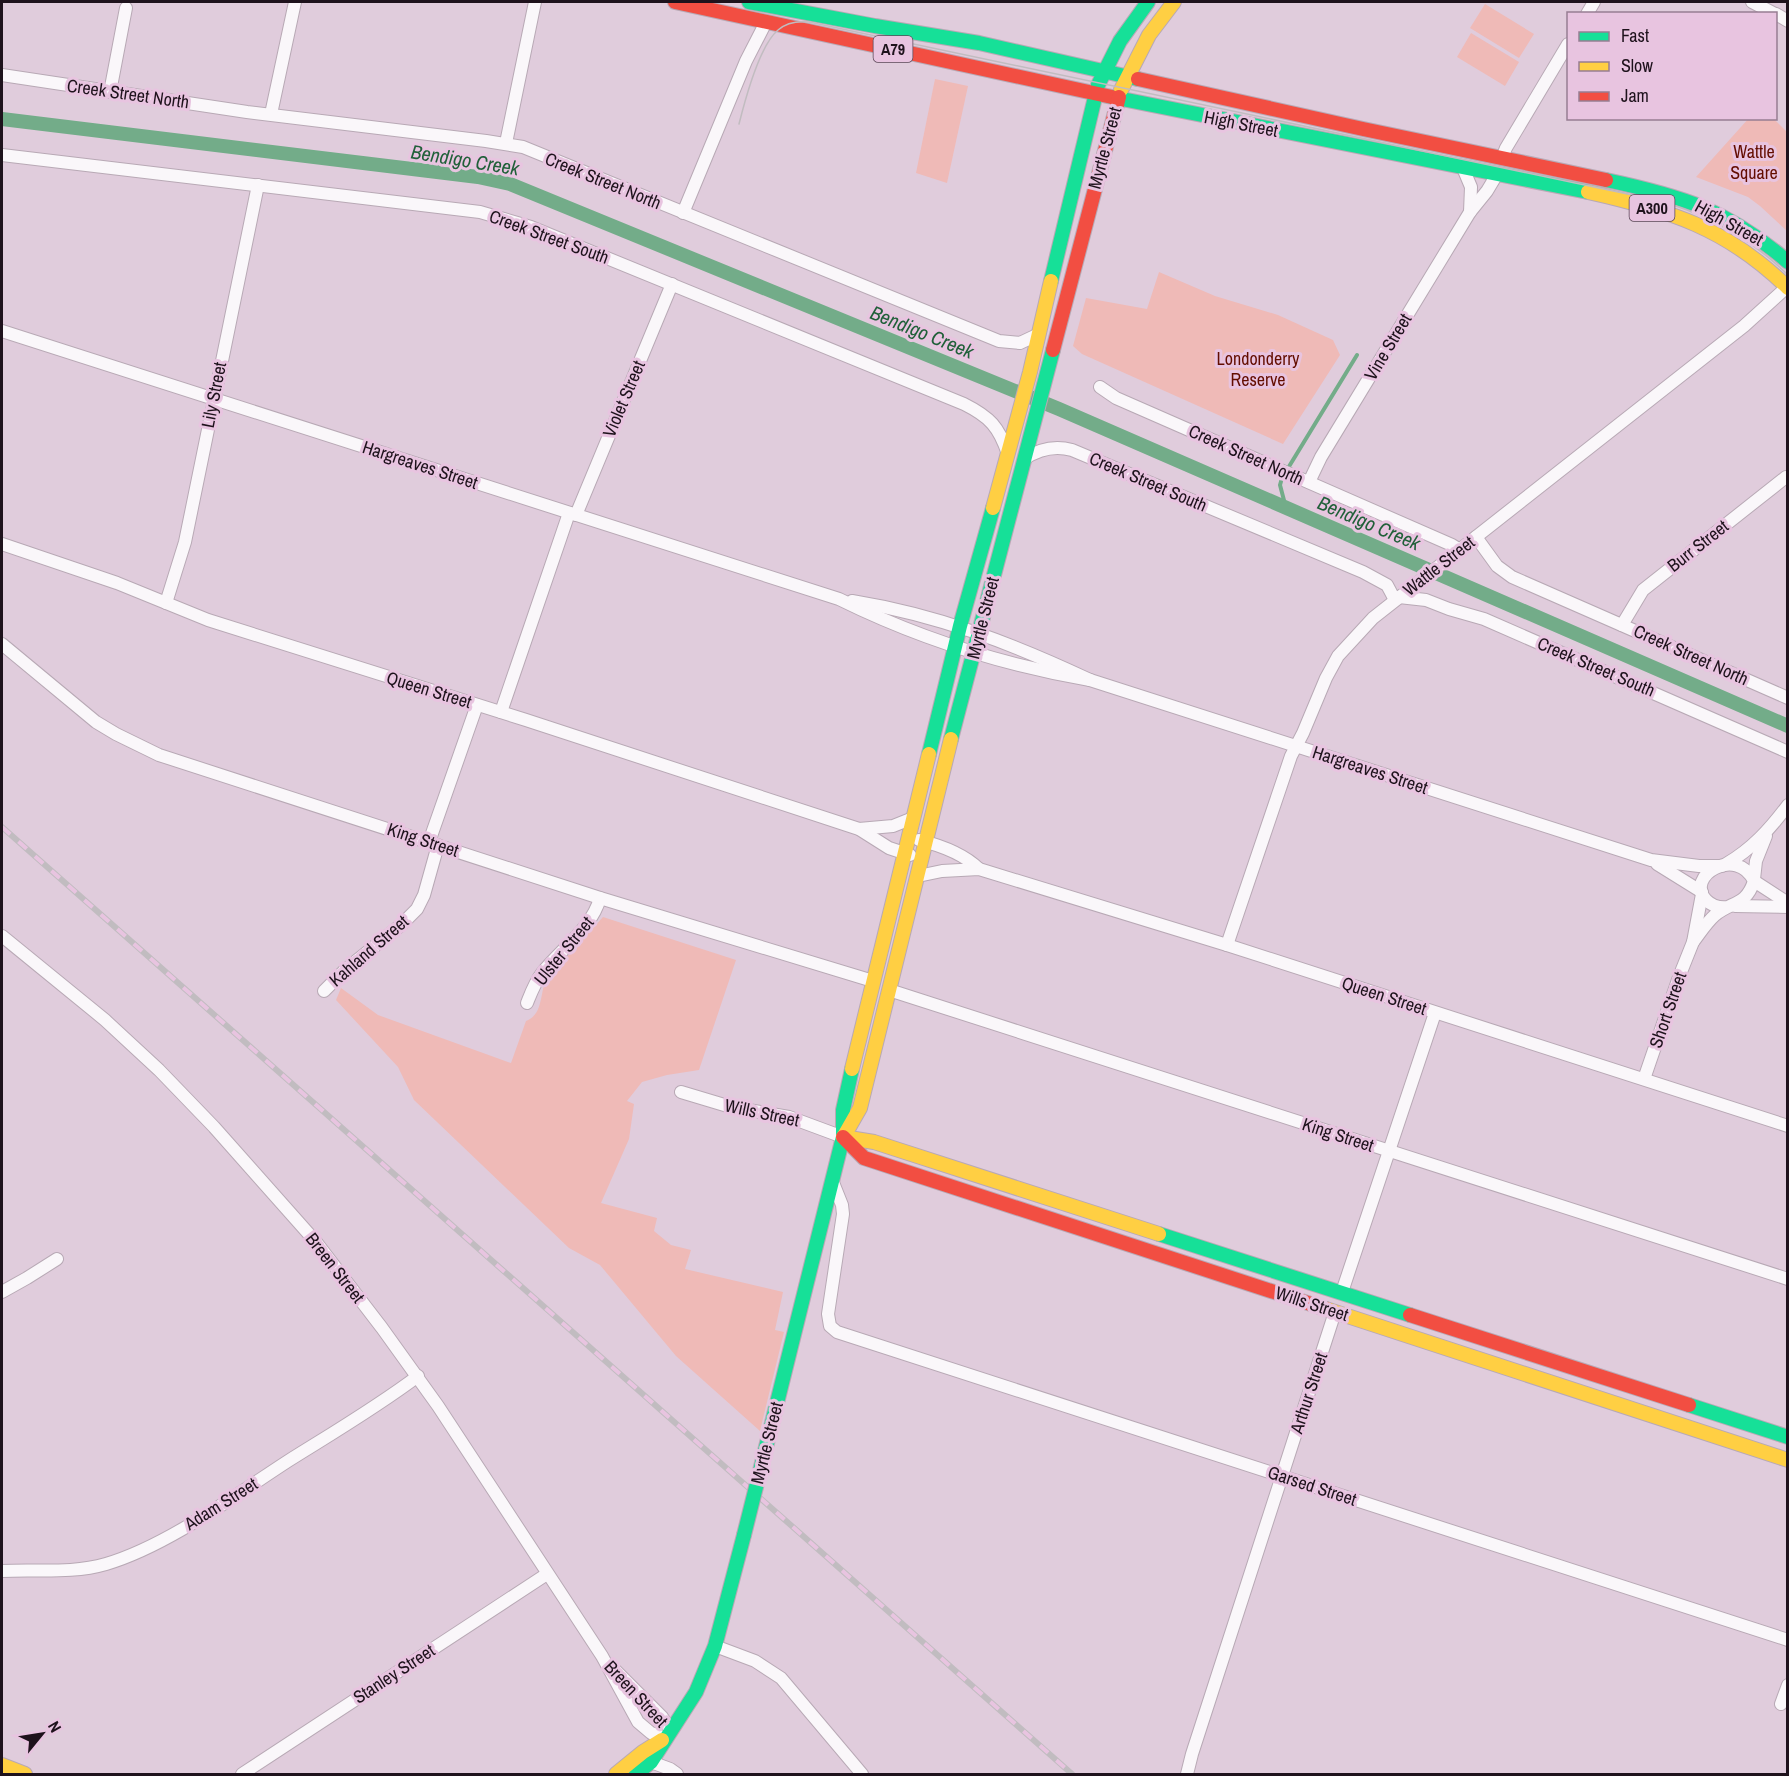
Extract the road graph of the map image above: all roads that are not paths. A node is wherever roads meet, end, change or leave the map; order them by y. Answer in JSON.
{"nodes":[{"id":1,"x":295,"y":2,"type":"edge"},
{"id":2,"x":535,"y":2,"type":"edge"},
{"id":3,"x":675,"y":2,"type":"edge"},
{"id":4,"x":749,"y":2,"type":"edge"},
{"id":5,"x":1148,"y":2,"type":"edge"},
{"id":6,"x":1174,"y":2,"type":"edge"},
{"id":7,"x":1752,"y":2,"type":"edge"},
{"id":8,"x":776,"y":4,"type":"edge"},
{"id":9,"x":798,"y":6,"type":"edge"},
{"id":10,"x":126,"y":8,"type":"dead end"},
{"id":11,"x":1771,"y":12,"type":"edge"},
{"id":12,"x":766,"y":22,"type":"junction"},
{"id":13,"x":794,"y":28,"type":"junction"},
{"id":14,"x":892,"y":29,"type":"junction"},
{"id":15,"x":1567,"y":47,"type":"edge"},
{"id":16,"x":890,"y":48,"type":"junction"},
{"id":17,"x":1103,"y":71,"type":"junction"},
{"id":18,"x":2,"y":75,"type":"edge"},
{"id":19,"x":1127,"y":76,"type":"junction"},
{"id":20,"x":110,"y":92,"type":"junction"},
{"id":21,"x":1096,"y":93,"type":"junction"},
{"id":22,"x":1119,"y":97,"type":"junction"},
{"id":23,"x":271,"y":114,"type":"junction"},
{"id":24,"x":506,"y":143,"type":"junction"},
{"id":25,"x":2,"y":155,"type":"edge"},
{"id":26,"x":1502,"y":159,"type":"junction"},
{"id":27,"x":1463,"y":168,"type":"junction"},
{"id":28,"x":1496,"y":176,"type":"junction"},
{"id":29,"x":258,"y":185,"type":"junction"},
{"id":30,"x":1674,"y":195,"type":"junction"},
{"id":31,"x":1470,"y":212,"type":"junction"},
{"id":32,"x":683,"y":213,"type":"junction"},
{"id":33,"x":1669,"y":213,"type":"junction"},
{"id":34,"x":1788,"y":262,"type":"edge"},
{"id":35,"x":672,"y":284,"type":"junction"},
{"id":36,"x":1787,"y":287,"type":"edge"},
{"id":37,"x":2,"y":331,"type":"edge"},
{"id":38,"x":1039,"y":334,"type":"junction"},
{"id":39,"x":1100,"y":387,"type":"dead end"},
{"id":40,"x":213,"y":398,"type":"junction"},
{"id":41,"x":1008,"y":455,"type":"junction"},
{"id":42,"x":1024,"y":459,"type":"junction"},
{"id":43,"x":1786,"y":477,"type":"edge"},
{"id":44,"x":1309,"y":482,"type":"junction"},
{"id":45,"x":573,"y":514,"type":"junction"},
{"id":46,"x":1476,"y":537,"type":"junction"},
{"id":47,"x":2,"y":544,"type":"edge"},
{"id":48,"x":1460,"y":550,"type":"junction"},
{"id":49,"x":838,"y":599,"type":"junction"},
{"id":50,"x":1397,"y":599,"type":"junction"},
{"id":51,"x":166,"y":603,"type":"junction"},
{"id":52,"x":1622,"y":625,"type":"junction"},
{"id":53,"x":960,"y":626,"type":"junction"},
{"id":54,"x":980,"y":632,"type":"junction"},
{"id":55,"x":2,"y":644,"type":"edge"},
{"id":56,"x":955,"y":646,"type":"junction"},
{"id":57,"x":975,"y":652,"type":"junction"},
{"id":58,"x":1090,"y":680,"type":"junction"},
{"id":59,"x":1788,"y":698,"type":"edge"},
{"id":60,"x":477,"y":705,"type":"junction"},
{"id":61,"x":501,"y":712,"type":"junction"},
{"id":62,"x":1296,"y":746,"type":"junction"},
{"id":63,"x":1788,"y":752,"type":"edge"},
{"id":64,"x":1788,"y":805,"type":"edge"},
{"id":65,"x":913,"y":818,"type":"junction"},
{"id":66,"x":859,"y":829,"type":"junction"},
{"id":67,"x":1768,"y":832,"type":"junction"},
{"id":68,"x":907,"y":837,"type":"junction"},
{"id":69,"x":925,"y":842,"type":"junction"},
{"id":70,"x":433,"y":843,"type":"junction"},
{"id":71,"x":904,"y":853,"type":"junction"},
{"id":72,"x":922,"y":858,"type":"junction"},
{"id":73,"x":1651,"y":860,"type":"junction"},
{"id":74,"x":1723,"y":865,"type":"junction"},
{"id":75,"x":979,"y":869,"type":"junction"},
{"id":76,"x":918,"y":876,"type":"junction"},
{"id":77,"x":1754,"y":880,"type":"junction"},
{"id":78,"x":1702,"y":893,"type":"junction"},
{"id":79,"x":600,"y":898,"type":"junction"},
{"id":80,"x":1788,"y":905,"type":"edge"},
{"id":81,"x":1730,"y":906,"type":"junction"},
{"id":82,"x":2,"y":936,"type":"edge"},
{"id":83,"x":1693,"y":942,"type":"junction"},
{"id":84,"x":1227,"y":945,"type":"junction"},
{"id":85,"x":873,"y":981,"type":"junction"},
{"id":86,"x":889,"y":990,"type":"junction"},
{"id":87,"x":324,"y":991,"type":"dead end"},
{"id":88,"x":527,"y":1003,"type":"dead end"},
{"id":89,"x":1435,"y":1013,"type":"junction"},
{"id":90,"x":1644,"y":1079,"type":"junction"},
{"id":91,"x":681,"y":1092,"type":"dead end"},
{"id":92,"x":1788,"y":1126,"type":"edge"},
{"id":93,"x":843,"y":1137,"type":"junction"},
{"id":94,"x":1389,"y":1151,"type":"junction"},
{"id":95,"x":832,"y":1180,"type":"junction"},
{"id":96,"x":57,"y":1259,"type":"dead end"},
{"id":97,"x":1788,"y":1279,"type":"edge"},
{"id":98,"x":2,"y":1292,"type":"edge"},
{"id":99,"x":1342,"y":1292,"type":"junction"},
{"id":100,"x":1335,"y":1312,"type":"junction"},
{"id":101,"x":418,"y":1376,"type":"junction"},
{"id":102,"x":1788,"y":1437,"type":"edge"},
{"id":103,"x":1788,"y":1460,"type":"edge"},
{"id":104,"x":1283,"y":1477,"type":"junction"},
{"id":105,"x":2,"y":1571,"type":"edge"},
{"id":106,"x":547,"y":1574,"type":"junction"},
{"id":107,"x":1788,"y":1640,"type":"edge"},
{"id":108,"x":715,"y":1646,"type":"junction"},
{"id":109,"x":602,"y":1656,"type":"junction"},
{"id":110,"x":1788,"y":1685,"type":"edge"},
{"id":111,"x":1781,"y":1704,"type":"dead end"},
{"id":112,"x":668,"y":1735,"type":"junction"},
{"id":113,"x":651,"y":1762,"type":"junction"},
{"id":114,"x":2,"y":1766,"type":"edge"},
{"id":115,"x":25,"y":1774,"type":"edge"},
{"id":116,"x":242,"y":1774,"type":"edge"},
{"id":117,"x":616,"y":1774,"type":"edge"},
{"id":118,"x":636,"y":1774,"type":"edge"},
{"id":119,"x":677,"y":1774,"type":"edge"},
{"id":120,"x":862,"y":1774,"type":"edge"},
{"id":121,"x":1188,"y":1774,"type":"edge"}],
"edges":[{"from":1,"to":23,"type":"street"},
{"from":2,"to":24,"type":"street"},
{"from":3,"to":12,"type":"main road","name":"High Street","number":"A79"},
{"from":4,"to":8,"type":"main road","name":"High Street","number":"A79"},
{"from":5,"to":17,"type":"main road","name":"Myrtle Street"},
{"from":6,"to":19,"type":"main road","name":"Myrtle Street"},
{"from":7,"to":11,"type":"street"},
{"from":8,"to":9,"type":"main road","name":"High Street","number":"A79"},
{"from":8,"to":12,"type":"main road"},
{"from":9,"to":13,"type":"main road"},
{"from":9,"to":14,"type":"main road","name":"High Street","number":"A79"},
{"from":10,"to":20,"type":"street"},
{"from":12,"to":13,"type":"main road","name":"High Street","number":"A79"},
{"from":12,"to":32,"type":"street"},
{"from":13,"to":16,"type":"main road","name":"High Street","number":"A79"},
{"from":14,"to":16,"type":"main road"},
{"from":14,"to":17,"type":"main road","name":"High Street","number":"A79"},
{"from":15,"to":26,"type":"street","name":"Vine Street"},
{"from":16,"to":21,"type":"main road","name":"High Street","number":"A79"},
{"from":17,"to":19,"type":"main road","name":"High Street","number":"A300"},
{"from":17,"to":21,"type":"main road","name":"Myrtle Street"},
{"from":18,"to":20,"type":"street","name":"Creek Street North"},
{"from":19,"to":22,"type":"main road","name":"Myrtle Street"},
{"from":19,"to":26,"type":"main road","name":"High Street","number":"A300"},
{"from":20,"to":23,"type":"street","name":"Creek Street North"},
{"from":21,"to":22,"type":"main road","name":"High Street","number":"A79"},
{"from":21,"to":38,"type":"main road","name":"Myrtle Street"},
{"from":22,"to":27,"type":"main road","name":"High Street","number":"A300"},
{"from":22,"to":42,"type":"main road","name":"Myrtle Street"},
{"from":23,"to":24,"type":"street","name":"Creek Street North"},
{"from":24,"to":32,"type":"street","name":"Creek Street North"},
{"from":25,"to":29,"type":"street","name":"Creek Street South"},
{"from":26,"to":28,"type":"main road","name":"Vine Street"},
{"from":26,"to":30,"type":"main road","name":"High Street","number":"A300"},
{"from":27,"to":28,"type":"main road","name":"High Street","number":"A300"},
{"from":27,"to":31,"type":"street"},
{"from":28,"to":31,"type":"street","name":"Vine Street"},
{"from":28,"to":33,"type":"main road","name":"High Street","number":"A300"},
{"from":29,"to":35,"type":"street","name":"Creek Street South"},
{"from":29,"to":40,"type":"street","name":"Lily Street"},
{"from":30,"to":33,"type":"main road"},
{"from":30,"to":34,"type":"main road","name":"High Street","number":"A300"},
{"from":31,"to":44,"type":"street","name":"Vine Street"},
{"from":32,"to":38,"type":"street","name":"Creek Street North"},
{"from":33,"to":36,"type":"main road","name":"High Street","number":"A300"},
{"from":35,"to":41,"type":"street","name":"Creek Street South"},
{"from":35,"to":45,"type":"street","name":"Violet Street"},
{"from":36,"to":46,"type":"street","name":"Wattle Street"},
{"from":37,"to":40,"type":"street","name":"Hargreaves Street"},
{"from":38,"to":41,"type":"main road","name":"Myrtle Street"},
{"from":39,"to":44,"type":"street","name":"Creek Street North"},
{"from":40,"to":45,"type":"street","name":"Hargreaves Street"},
{"from":40,"to":51,"type":"street","name":"Lily Street"},
{"from":41,"to":53,"type":"main road","name":"Myrtle Street"},
{"from":42,"to":50,"type":"street","name":"Creek Street South"},
{"from":42,"to":54,"type":"main road","name":"Myrtle Street"},
{"from":43,"to":52,"type":"street","name":"Burr Street"},
{"from":44,"to":48,"type":"street","name":"Creek Street North"},
{"from":45,"to":49,"type":"street","name":"Hargreaves Street"},
{"from":45,"to":61,"type":"street","name":"Violet Street"},
{"from":46,"to":48,"type":"street","name":"Wattle Street"},
{"from":46,"to":52,"type":"street","name":"Creek Street North"},
{"from":47,"to":51,"type":"street","name":"Queen Street"},
{"from":48,"to":50,"type":"street","name":"Wattle Street"},
{"from":49,"to":53,"type":"street","name":"Hargreaves Street"},
{"from":49,"to":56,"type":"street","name":"Hargreaves Street"},
{"from":50,"to":62,"type":"street","name":"Wattle Street"},
{"from":50,"to":63,"type":"street","name":"Creek Street South"},
{"from":51,"to":60,"type":"street","name":"Queen Street"},
{"from":52,"to":59,"type":"street","name":"Creek Street North"},
{"from":53,"to":54,"type":"street","name":"Hargreaves Street"},
{"from":53,"to":56,"type":"main road","name":"Myrtle Street"},
{"from":54,"to":57,"type":"main road","name":"Myrtle Street"},
{"from":54,"to":58,"type":"street","name":"Hargreaves Street"},
{"from":55,"to":70,"type":"street","name":"King Street"},
{"from":56,"to":57,"type":"street","name":"Hargreaves Street"},
{"from":56,"to":65,"type":"main road","name":"Myrtle Street"},
{"from":57,"to":58,"type":"street","name":"Hargreaves Street"},
{"from":57,"to":69,"type":"main road","name":"Myrtle Street"},
{"from":58,"to":62,"type":"street","name":"Hargreaves Street"},
{"from":60,"to":61,"type":"street","name":"Queen Street"},
{"from":60,"to":70,"type":"street","name":"Kahland Street"},
{"from":61,"to":66,"type":"street","name":"Queen Street"},
{"from":62,"to":73,"type":"street","name":"Hargreaves Street"},
{"from":62,"to":84,"type":"street","name":"Wattle Street"},
{"from":64,"to":67,"type":"street"},
{"from":65,"to":66,"type":"street","name":"Queen Street"},
{"from":65,"to":68,"type":"main road","name":"Myrtle Street"},
{"from":66,"to":71,"type":"street","name":"Queen Street"},
{"from":67,"to":74,"type":"street"},
{"from":67,"to":77,"type":"street"},
{"from":68,"to":69,"type":"street","name":"Queen Street"},
{"from":68,"to":71,"type":"main road","name":"Myrtle Street"},
{"from":69,"to":72,"type":"main road","name":"Myrtle Street"},
{"from":69,"to":75,"type":"street","name":"Queen Street"},
{"from":70,"to":79,"type":"street","name":"King Street"},
{"from":70,"to":87,"type":"street","name":"Kahland Street"},
{"from":71,"to":72,"type":"street","name":"Queen Street"},
{"from":71,"to":85,"type":"main road","name":"Myrtle Street"},
{"from":72,"to":76,"type":"main road","name":"Myrtle Street"},
{"from":73,"to":74,"type":"street","name":"Hargreaves Street"},
{"from":73,"to":78,"type":"street","name":"Hargreaves Street"},
{"from":74,"to":77,"type":"street"},
{"from":74,"to":78,"type":"street"},
{"from":75,"to":76,"type":"street","name":"Queen Street"},
{"from":75,"to":84,"type":"street","name":"Queen Street"},
{"from":76,"to":86,"type":"main road","name":"Myrtle Street"},
{"from":77,"to":80,"type":"street"},
{"from":77,"to":81,"type":"street"},
{"from":78,"to":81,"type":"street"},
{"from":78,"to":83,"type":"street","name":"Short Street"},
{"from":79,"to":85,"type":"street","name":"King Street"},
{"from":79,"to":88,"type":"street","name":"Ulster Street"},
{"from":80,"to":81,"type":"street"},
{"from":81,"to":83,"type":"street","name":"Short Street"},
{"from":82,"to":101,"type":"street","name":"Breen Street"},
{"from":83,"to":90,"type":"street","name":"Short Street"},
{"from":84,"to":89,"type":"street","name":"Queen Street"},
{"from":85,"to":93,"type":"main road","name":"Myrtle Street"},
{"from":86,"to":93,"type":"main road","name":"Myrtle Street"},
{"from":86,"to":94,"type":"street","name":"King Street"},
{"from":89,"to":90,"type":"street","name":"Queen Street"},
{"from":89,"to":94,"type":"street","name":"Arthur Street"},
{"from":90,"to":92,"type":"street","name":"Queen Street"},
{"from":91,"to":93,"type":"street","name":"Wills Street"},
{"from":93,"to":95,"type":"main road","name":"Myrtle Street"},
{"from":93,"to":99,"type":"main road","name":"Wills Street"},
{"from":93,"to":100,"type":"main road","name":"Wills Street"},
{"from":94,"to":97,"type":"street","name":"King Street"},
{"from":94,"to":99,"type":"street","name":"Arthur Street"},
{"from":95,"to":104,"type":"street","name":"Garsed Street"},
{"from":95,"to":108,"type":"main road","name":"Myrtle Street","bridge":true},
{"from":96,"to":98,"type":"street"},
{"from":99,"to":100,"type":"main road","name":"Arthur Street"},
{"from":99,"to":102,"type":"main road","name":"Wills Street"},
{"from":100,"to":103,"type":"main road","name":"Wills Street"},
{"from":100,"to":104,"type":"street","name":"Arthur Street"},
{"from":101,"to":105,"type":"street","name":"Adam Street"},
{"from":101,"to":106,"type":"street","name":"Breen Street"},
{"from":104,"to":107,"type":"street","name":"Garsed Street"},
{"from":104,"to":121,"type":"street","name":"Arthur Street"},
{"from":106,"to":109,"type":"street","name":"Breen Street"},
{"from":106,"to":116,"type":"street","name":"Stanley Street"},
{"from":108,"to":112,"type":"main road","name":"Myrtle Street"},
{"from":108,"to":120,"type":"street"},
{"from":109,"to":112,"type":"street","name":"Breen Street"},
{"from":109,"to":112,"type":"street","name":"Breen Street"},
{"from":110,"to":111,"type":"street"},
{"from":112,"to":113,"type":"main road","name":"Myrtle Street"},
{"from":112,"to":117,"type":"main road","name":"Myrtle Street"},
{"from":113,"to":118,"type":"main road","name":"Myrtle Street"},
{"from":113,"to":119,"type":"street"},
{"from":114,"to":115,"type":"main road"}]}
